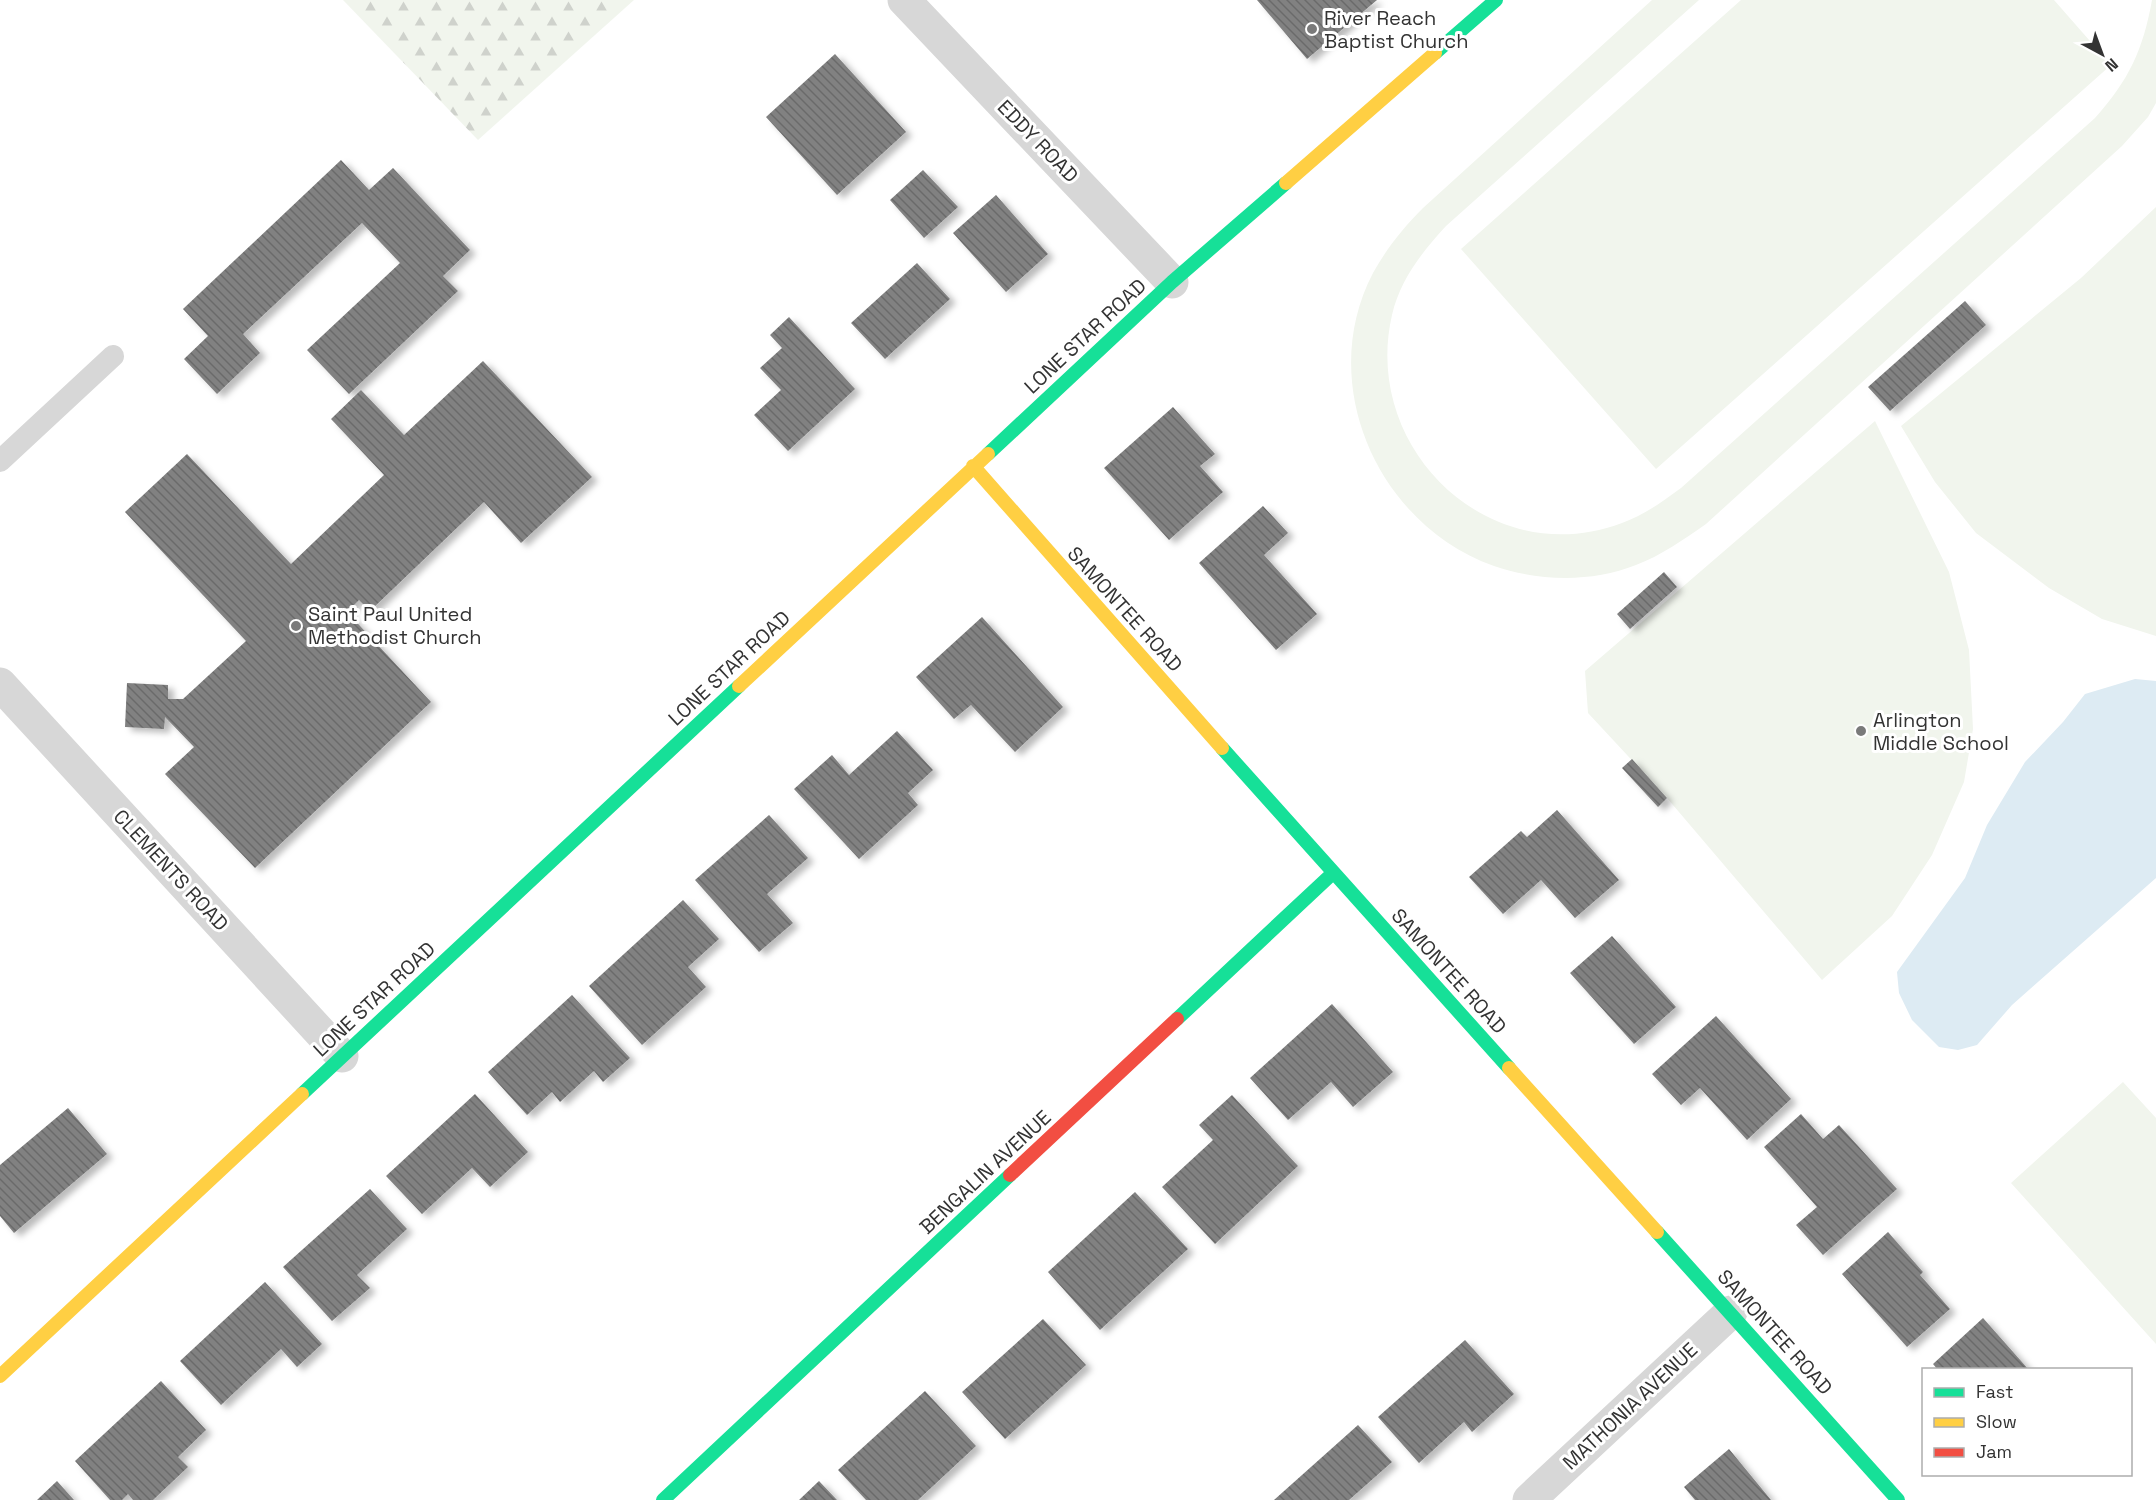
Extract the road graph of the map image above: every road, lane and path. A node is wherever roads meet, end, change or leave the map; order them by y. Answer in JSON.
{"nodes":[{"id":1,"x":904,"y":0,"type":"edge"},
{"id":2,"x":1496,"y":0,"type":"edge"},
{"id":3,"x":1172,"y":282,"type":"junction"},
{"id":4,"x":113,"y":356,"type":"dead end"},
{"id":5,"x":0,"y":461,"type":"edge"},
{"id":6,"x":973,"y":466,"type":"junction"},
{"id":7,"x":0,"y":684,"type":"edge"},
{"id":8,"x":1333,"y":873,"type":"junction"},
{"id":9,"x":342,"y":1056,"type":"junction"},
{"id":10,"x":1731,"y":1312,"type":"junction"},
{"id":11,"x":0,"y":1376,"type":"edge"},
{"id":12,"x":663,"y":1500,"type":"edge"},
{"id":13,"x":1529,"y":1500,"type":"edge"},
{"id":14,"x":1898,"y":1500,"type":"edge"}],
"edges":[{"from":1,"to":3,"type":"street","name":"EDDY ROAD"},
{"from":2,"to":3,"type":"street","name":"LONE STAR ROAD"},
{"from":3,"to":6,"type":"street","name":"LONE STAR ROAD"},
{"from":4,"to":5,"type":"lane"},
{"from":6,"to":8,"type":"street","name":"SAMONTEE ROAD"},
{"from":6,"to":9,"type":"street","name":"LONE STAR ROAD"},
{"from":7,"to":9,"type":"street","name":"CLEMENTS ROAD"},
{"from":8,"to":10,"type":"street","name":"SAMONTEE ROAD"},
{"from":8,"to":12,"type":"street","name":"BENGALIN AVENUE"},
{"from":9,"to":11,"type":"street","name":"LONE STAR ROAD"},
{"from":10,"to":13,"type":"street","name":"MATHONIA AVENUE"},
{"from":10,"to":14,"type":"street","name":"SAMONTEE ROAD"}]}
